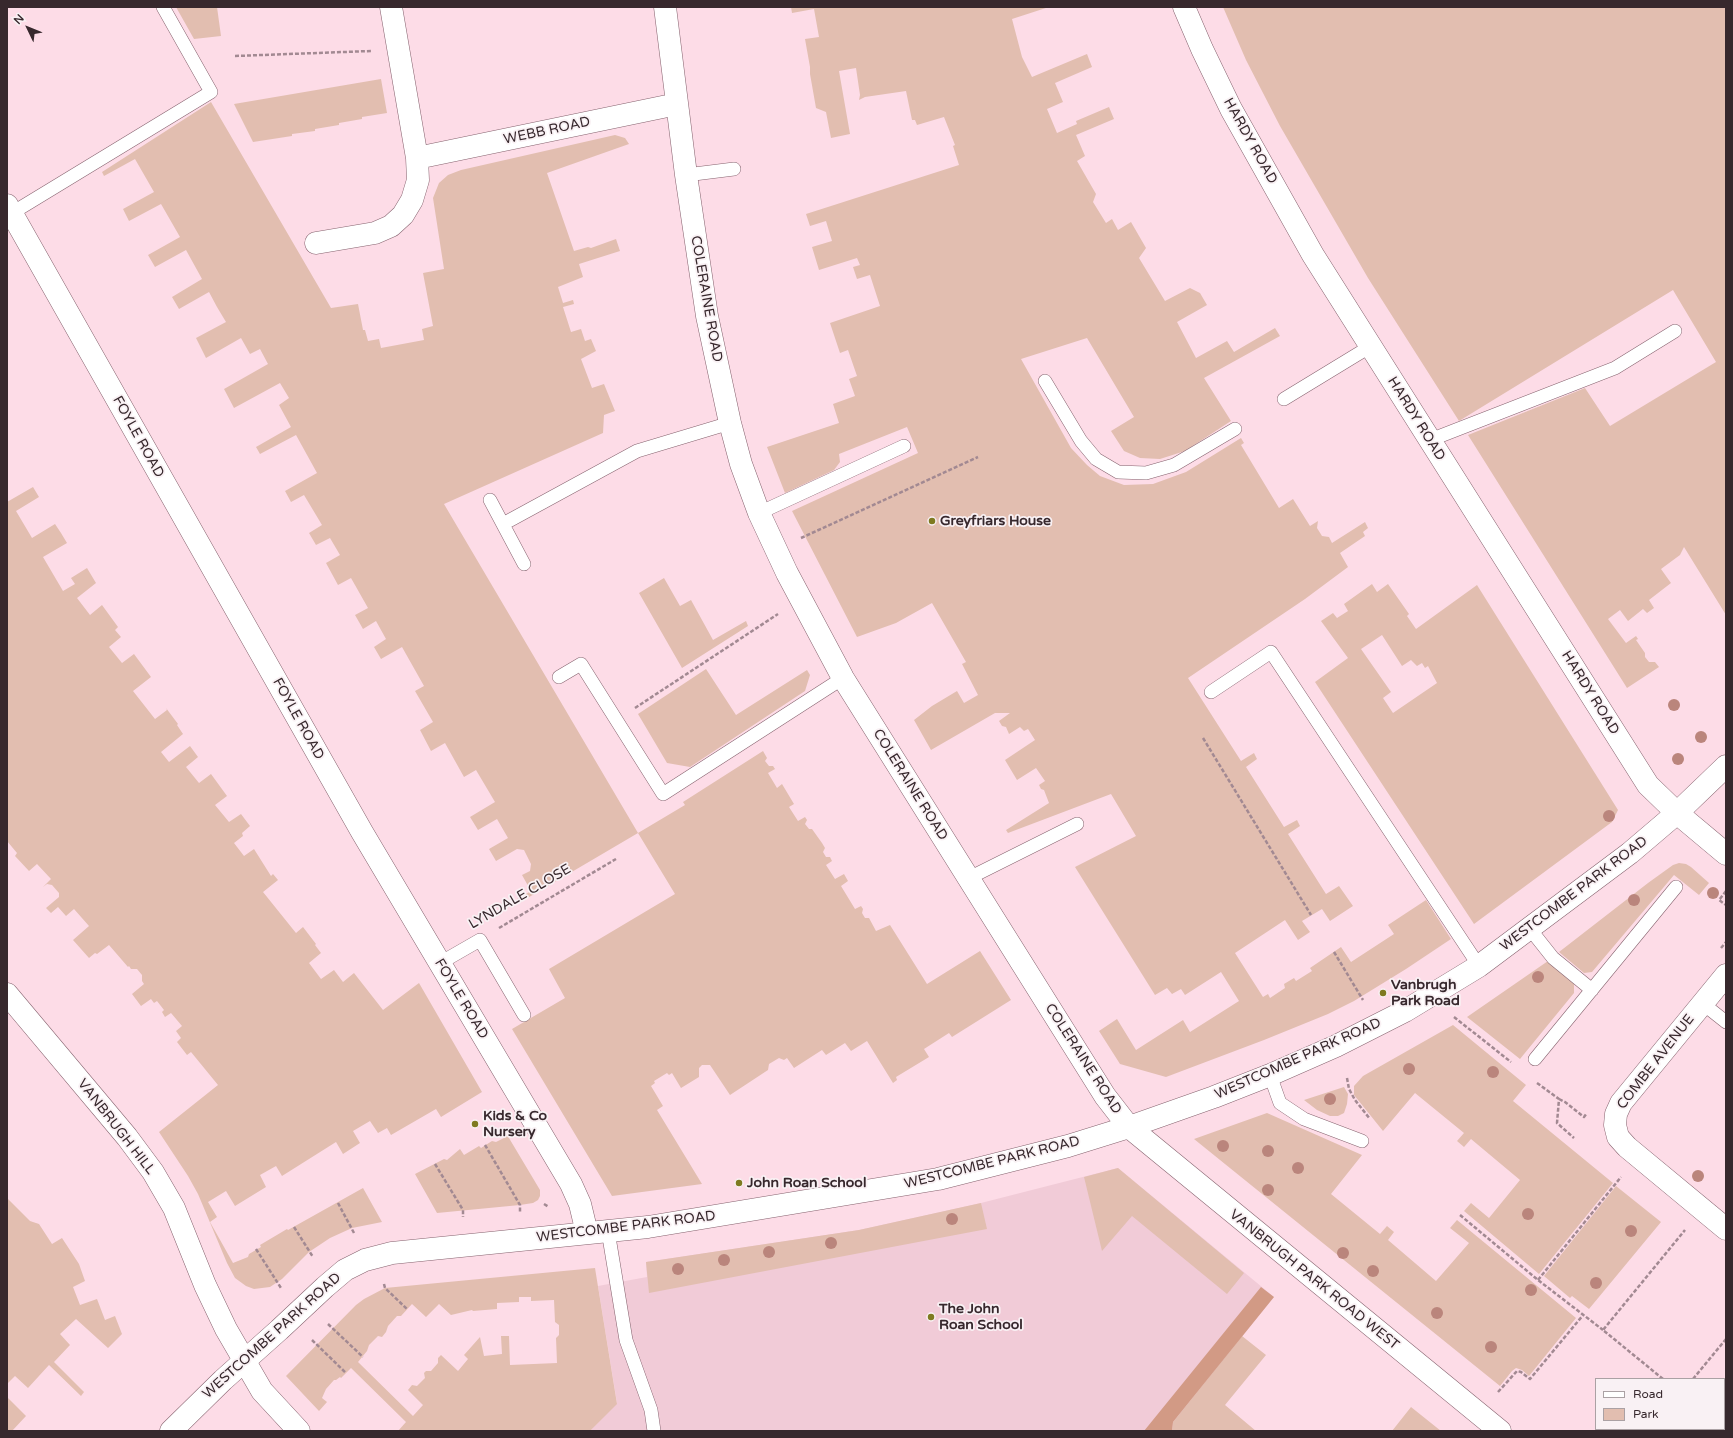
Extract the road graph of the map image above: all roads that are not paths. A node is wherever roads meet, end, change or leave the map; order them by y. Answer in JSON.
{"nodes":[{"id":1,"x":163,"y":7,"type":"edge"},
{"id":2,"x":391,"y":7,"type":"edge"},
{"id":3,"x":665,"y":7,"type":"edge"},
{"id":4,"x":1184,"y":7,"type":"edge"},
{"id":5,"x":677,"y":104,"type":"junction"},
{"id":6,"x":417,"y":158,"type":"junction"},
{"id":7,"x":734,"y":169,"type":"dead end"},
{"id":8,"x":686,"y":174,"type":"junction"},
{"id":9,"x":9,"y":209,"type":"edge"},
{"id":10,"x":316,"y":243,"type":"dead end"},
{"id":11,"x":1675,"y":331,"type":"dead end"},
{"id":12,"x":1371,"y":346,"type":"junction"},
{"id":13,"x":1045,"y":381,"type":"dead end"},
{"id":14,"x":1284,"y":399,"type":"dead end"},
{"id":15,"x":730,"y":422,"type":"junction"},
{"id":16,"x":1235,"y":429,"type":"dead end"},
{"id":17,"x":1430,"y":440,"type":"junction"},
{"id":18,"x":904,"y":446,"type":"dead end"},
{"id":19,"x":490,"y":500,"type":"dead end"},
{"id":20,"x":759,"y":513,"type":"junction"},
{"id":21,"x":503,"y":524,"type":"junction"},
{"id":22,"x":524,"y":564,"type":"dead end"},
{"id":23,"x":559,"y":677,"type":"dead end"},
{"id":24,"x":843,"y":678,"type":"junction"},
{"id":25,"x":1211,"y":692,"type":"dead end"},
{"id":26,"x":1726,"y":766,"type":"edge"},
{"id":27,"x":1677,"y":813,"type":"junction"},
{"id":28,"x":1077,"y":824,"type":"dead end"},
{"id":29,"x":1726,"y":854,"type":"edge"},
{"id":30,"x":969,"y":878,"type":"junction"},
{"id":31,"x":1676,"y":887,"type":"dead end"},
{"id":32,"x":1530,"y":930,"type":"junction"},
{"id":33,"x":440,"y":963,"type":"junction"},
{"id":34,"x":1479,"y":966,"type":"junction"},
{"id":35,"x":1726,"y":975,"type":"edge"},
{"id":36,"x":1592,"y":990,"type":"junction"},
{"id":37,"x":7,"y":994,"type":"edge"},
{"id":38,"x":1702,"y":1003,"type":"junction"},
{"id":39,"x":524,"y":1016,"type":"dead end"},
{"id":40,"x":1726,"y":1022,"type":"edge"},
{"id":41,"x":1535,"y":1059,"type":"dead end"},
{"id":42,"x":1270,"y":1075,"type":"junction"},
{"id":43,"x":1129,"y":1127,"type":"junction"},
{"id":44,"x":1362,"y":1141,"type":"dead end"},
{"id":45,"x":1726,"y":1229,"type":"edge"},
{"id":46,"x":608,"y":1230,"type":"junction"},
{"id":47,"x":587,"y":1233,"type":"junction"},
{"id":48,"x":244,"y":1360,"type":"junction"},
{"id":49,"x":171,"y":1431,"type":"edge"},
{"id":50,"x":299,"y":1431,"type":"edge"},
{"id":51,"x":654,"y":1431,"type":"edge"},
{"id":52,"x":1500,"y":1431,"type":"edge"}],
"edges":[{"from":1,"to":9,"type":"lane"},
{"from":2,"to":6,"type":"street"},
{"from":3,"to":5,"type":"street","name":"COLERAINE ROAD"},
{"from":4,"to":12,"type":"street","name":"HARDY ROAD"},
{"from":5,"to":6,"type":"street","name":"WEBB ROAD"},
{"from":5,"to":8,"type":"street","name":"COLERAINE ROAD"},
{"from":6,"to":10,"type":"street"},
{"from":7,"to":8,"type":"lane"},
{"from":8,"to":15,"type":"street","name":"COLERAINE ROAD"},
{"from":9,"to":33,"type":"street","name":"FOYLE ROAD"},
{"from":11,"to":17,"type":"lane"},
{"from":12,"to":14,"type":"lane"},
{"from":12,"to":17,"type":"street","name":"HARDY ROAD"},
{"from":13,"to":16,"type":"lane"},
{"from":15,"to":20,"type":"street","name":"COLERAINE ROAD"},
{"from":15,"to":21,"type":"lane"},
{"from":17,"to":27,"type":"street","name":"HARDY ROAD"},
{"from":18,"to":20,"type":"lane"},
{"from":19,"to":21,"type":"lane"},
{"from":20,"to":24,"type":"street","name":"COLERAINE ROAD"},
{"from":21,"to":22,"type":"lane"},
{"from":23,"to":24,"type":"lane"},
{"from":24,"to":30,"type":"street","name":"COLERAINE ROAD"},
{"from":25,"to":34,"type":"lane"},
{"from":26,"to":27,"type":"street","name":"WESTCOMBE PARK ROAD"},
{"from":27,"to":29,"type":"street"},
{"from":27,"to":32,"type":"street","name":"WESTCOMBE PARK ROAD"},
{"from":28,"to":30,"type":"lane"},
{"from":30,"to":43,"type":"street","name":"COLERAINE ROAD"},
{"from":31,"to":36,"type":"lane"},
{"from":32,"to":34,"type":"street","name":"WESTCOMBE PARK ROAD"},
{"from":32,"to":36,"type":"lane"},
{"from":33,"to":39,"type":"lane","name":"LYNDALE CLOSE"},
{"from":33,"to":47,"type":"street","name":"FOYLE ROAD"},
{"from":34,"to":42,"type":"street","name":"WESTCOMBE PARK ROAD"},
{"from":35,"to":38,"type":"street","name":"COMBE AVENUE"},
{"from":36,"to":41,"type":"lane"},
{"from":37,"to":48,"type":"street","name":"VANBRUGH HILL"},
{"from":38,"to":40,"type":"lane"},
{"from":38,"to":45,"type":"street","name":"COMBE AVENUE"},
{"from":42,"to":43,"type":"street","name":"WESTCOMBE PARK ROAD"},
{"from":42,"to":44,"type":"lane"},
{"from":43,"to":46,"type":"street","name":"WESTCOMBE PARK ROAD"},
{"from":43,"to":52,"type":"street","name":"VANBRUGH PARK ROAD WEST"},
{"from":46,"to":47,"type":"street","name":"WESTCOMBE PARK ROAD"},
{"from":46,"to":51,"type":"lane"},
{"from":47,"to":48,"type":"street","name":"WESTCOMBE PARK ROAD"},
{"from":48,"to":49,"type":"street","name":"WESTCOMBE PARK ROAD"},
{"from":48,"to":50,"type":"street","name":"VANBRUGH HILL"}]}
